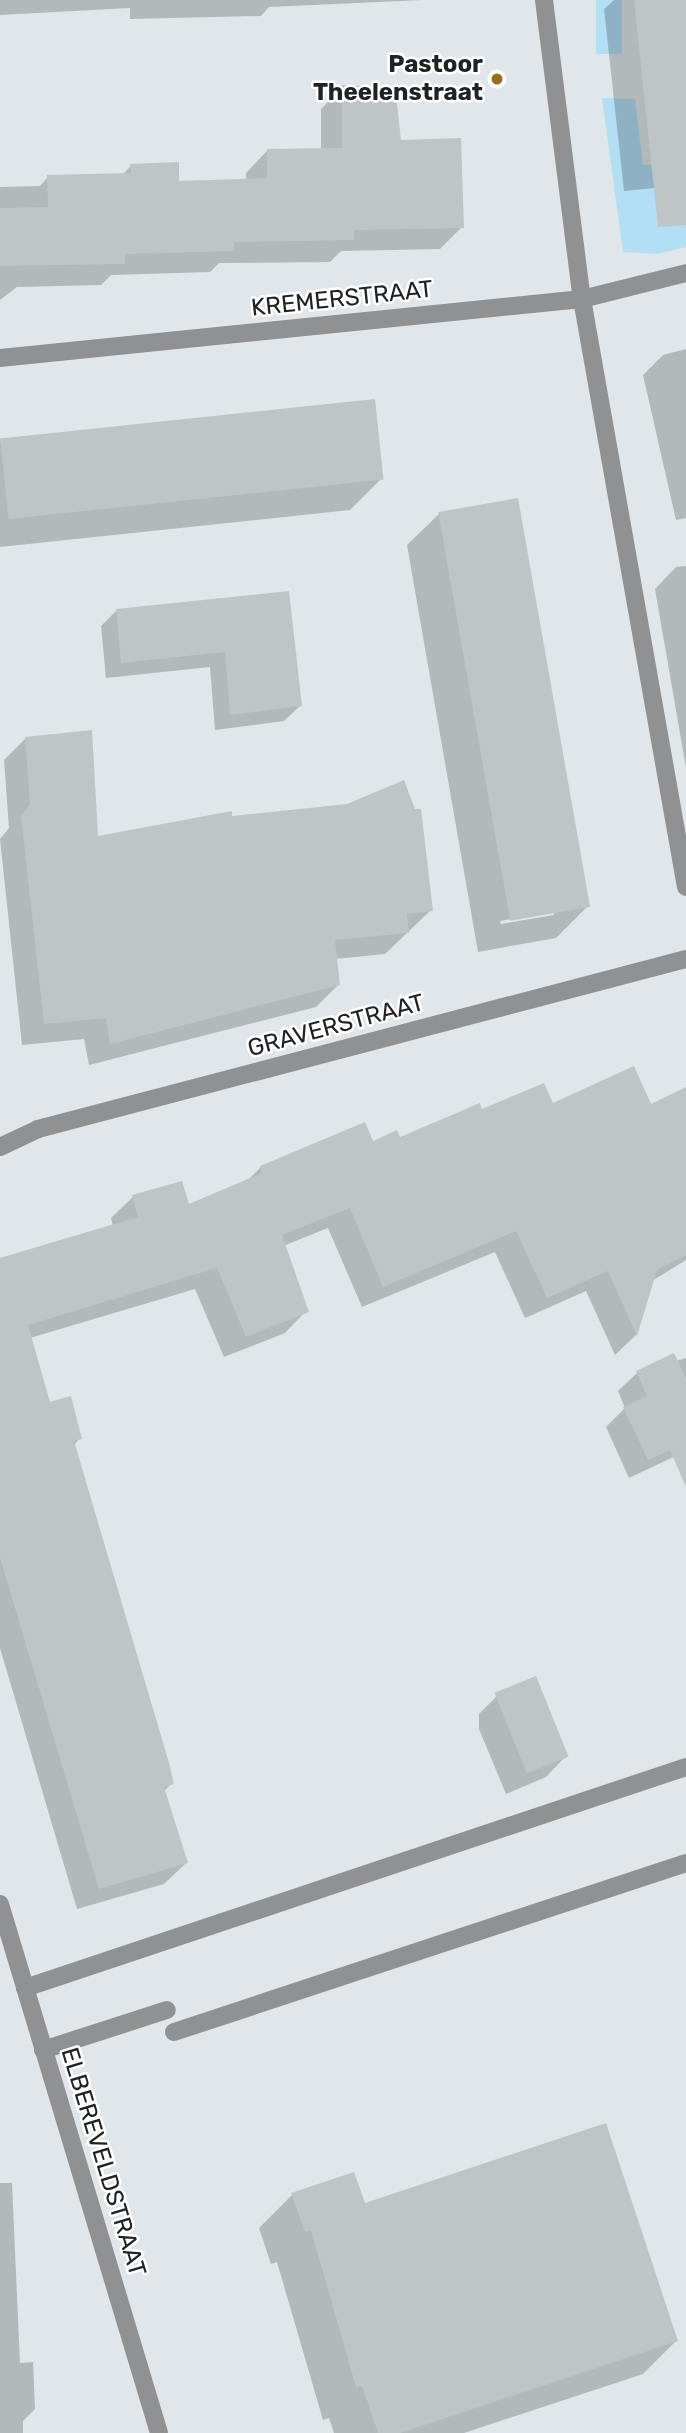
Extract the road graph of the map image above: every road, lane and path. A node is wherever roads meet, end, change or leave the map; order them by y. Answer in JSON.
{"nodes":[{"id":1,"x":544,"y":0,"type":"edge"},
{"id":2,"x":686,"y":273,"type":"edge"},
{"id":3,"x":582,"y":299,"type":"junction"},
{"id":4,"x":0,"y":358,"type":"edge"},
{"id":5,"x":686,"y":887,"type":"edge"},
{"id":6,"x":686,"y":959,"type":"edge"},
{"id":7,"x":0,"y":1147,"type":"edge"},
{"id":8,"x":686,"y":1767,"type":"edge"},
{"id":9,"x":686,"y":1863,"type":"edge"},
{"id":10,"x":0,"y":1904,"type":"edge"},
{"id":11,"x":25,"y":1988,"type":"junction"},
{"id":12,"x":166,"y":2010,"type":"dead end"},
{"id":13,"x":174,"y":2032,"type":"dead end"},
{"id":14,"x":44,"y":2050,"type":"junction"},
{"id":15,"x":159,"y":2433,"type":"edge"}],
"edges":[{"from":1,"to":3,"type":"street"},
{"from":2,"to":3,"type":"street","name":"KREMERSTRAAT"},
{"from":3,"to":4,"type":"street","name":"KREMERSTRAAT"},
{"from":3,"to":5,"type":"street"},
{"from":6,"to":7,"type":"street","name":"GRAVERSTRAAT"},
{"from":8,"to":11,"type":"street"},
{"from":9,"to":13,"type":"street"},
{"from":10,"to":11,"type":"street","name":"ELBEREVELDSTRAAT"},
{"from":11,"to":14,"type":"street","name":"ELBEREVELDSTRAAT"},
{"from":12,"to":14,"type":"street"},
{"from":14,"to":15,"type":"street","name":"ELBEREVELDSTRAAT"}]}
